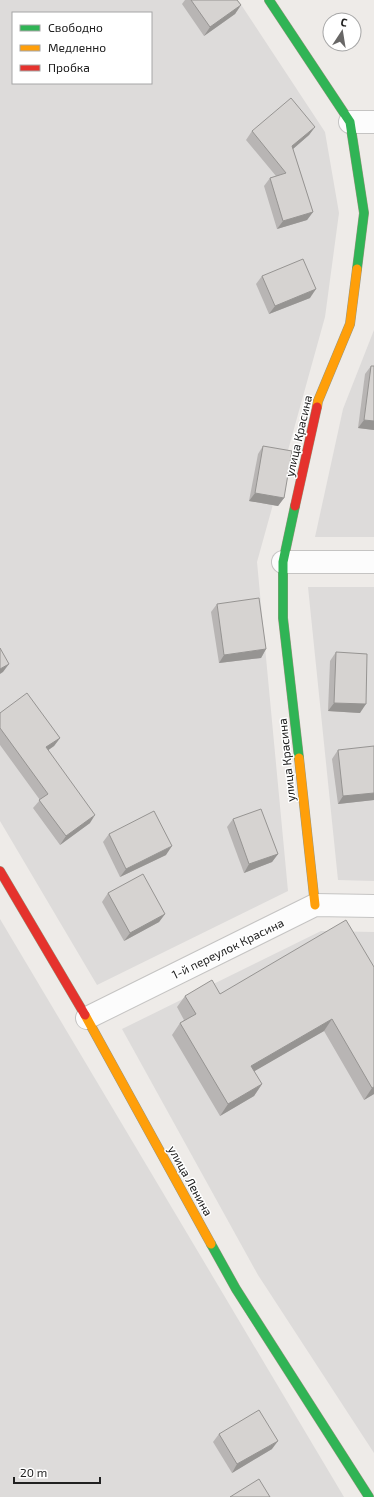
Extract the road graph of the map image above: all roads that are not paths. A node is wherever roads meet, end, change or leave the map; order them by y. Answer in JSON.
{"nodes":[{"id":1,"x":268,"y":0,"type":"edge"},
{"id":2,"x":350,"y":122,"type":"junction"},
{"id":3,"x":374,"y":122,"type":"edge"},
{"id":4,"x":283,"y":562,"type":"junction"},
{"id":5,"x":374,"y":562,"type":"edge"},
{"id":6,"x":0,"y":870,"type":"edge"},
{"id":7,"x":315,"y":906,"type":"junction"},
{"id":8,"x":374,"y":906,"type":"edge"},
{"id":9,"x":87,"y":1018,"type":"junction"},
{"id":10,"x":369,"y":1497,"type":"edge"}],
"edges":[{"from":1,"to":2,"type":"street","name":"улица Красина"},
{"from":2,"to":3,"type":"street"},
{"from":2,"to":4,"type":"street","name":"улица Красина"},
{"from":4,"to":5,"type":"street"},
{"from":4,"to":7,"type":"street","name":"улица Красина"},
{"from":6,"to":9,"type":"street","name":"улица Ленина"},
{"from":7,"to":8,"type":"street","name":"1-й переулок Красина"},
{"from":7,"to":9,"type":"street","name":"1-й переулок Красина"},
{"from":9,"to":10,"type":"street","name":"улица Ленина"}]}
